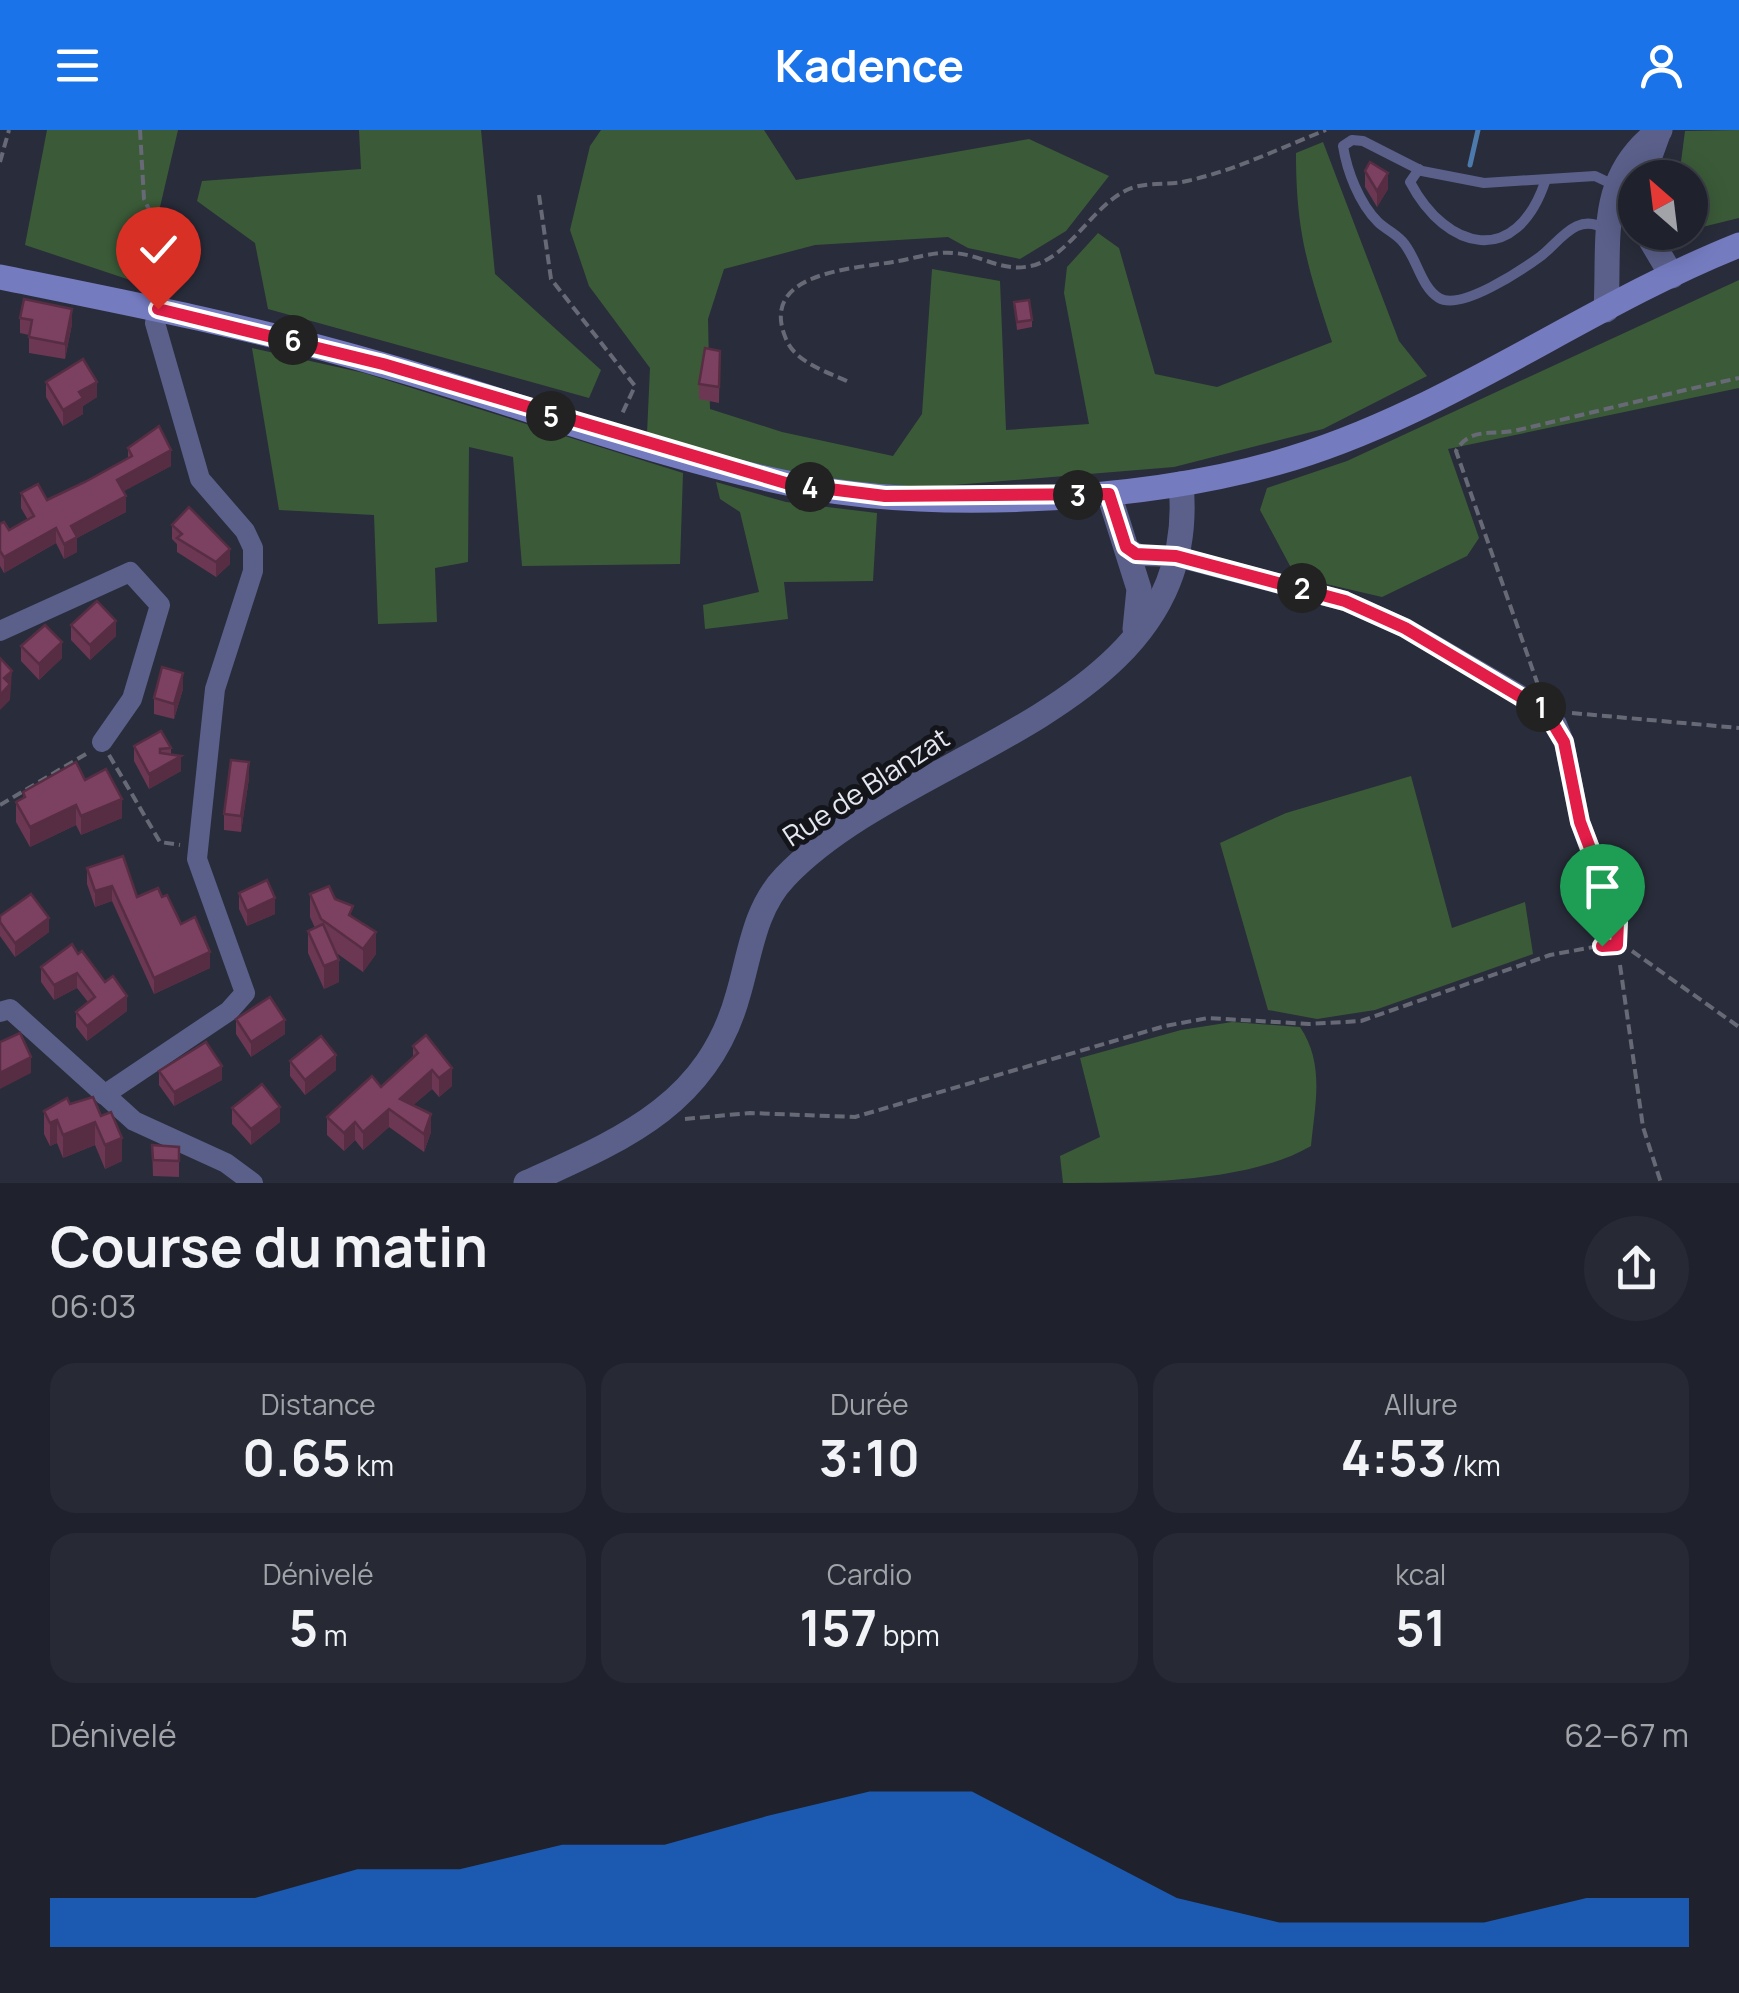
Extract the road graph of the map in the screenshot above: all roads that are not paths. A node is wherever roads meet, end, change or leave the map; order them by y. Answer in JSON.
{"nodes":[{"id":1,"x":1659,"y":130,"type":"edge"},
{"id":2,"x":1648,"y":160,"type":"edge"},
{"id":3,"x":1419,"y":169,"type":"junction"},
{"id":4,"x":1545,"y":182,"type":"junction"},
{"id":5,"x":1614,"y":185,"type":"junction"},
{"id":6,"x":1618,"y":189,"type":"edge"},
{"id":7,"x":1739,"y":245,"type":"edge"},
{"id":8,"x":1610,"y":246,"type":"junction"},
{"id":9,"x":1657,"y":250,"type":"edge"},
{"id":10,"x":0,"y":276,"type":"edge"},
{"id":11,"x":1672,"y":276,"type":"junction"},
{"id":12,"x":160,"y":310,"type":"junction"},
{"id":13,"x":1606,"y":310,"type":"junction"},
{"id":14,"x":1181,"y":484,"type":"junction"},
{"id":15,"x":1109,"y":494,"type":"junction"},
{"id":16,"x":1126,"y":547,"type":"junction"},
{"id":17,"x":1176,"y":556,"type":"junction"},
{"id":18,"x":0,"y":631,"type":"edge"},
{"id":19,"x":1131,"y":643,"type":"junction"},
{"id":20,"x":102,"y":742,"type":"road end"},
{"id":21,"x":1617,"y":945,"type":"road end"},
{"id":22,"x":0,"y":1012,"type":"edge"},
{"id":23,"x":104,"y":1095,"type":"junction"},
{"id":24,"x":253,"y":1183,"type":"edge"},
{"id":25,"x":526,"y":1183,"type":"edge"}],
"edges":[{"from":1,"to":2,"type":"street"},
{"from":1,"to":5,"type":"street"},
{"from":3,"to":4,"type":"lane"},
{"from":3,"to":4,"type":"lane"},
{"from":3,"to":8,"type":"lane"},
{"from":4,"to":5,"type":"lane"},
{"from":5,"to":6,"type":"lane"},
{"from":5,"to":8,"type":"street"},
{"from":7,"to":11,"type":"main road"},
{"from":8,"to":13,"type":"street"},
{"from":9,"to":11,"type":"street"},
{"from":10,"to":12,"type":"main road"},
{"from":11,"to":13,"type":"main road"},
{"from":12,"to":15,"type":"main road"},
{"from":12,"to":23,"type":"street"},
{"from":13,"to":14,"type":"main road"},
{"from":14,"to":15,"type":"main road"},
{"from":14,"to":17,"type":"street","name":"Rue de Blanzat"},
{"from":15,"to":16,"type":"street"},
{"from":16,"to":17,"type":"street"},
{"from":16,"to":19,"type":"street"},
{"from":17,"to":19,"type":"street","name":"Rue de Blanzat"},
{"from":17,"to":21,"type":"street"},
{"from":18,"to":20,"type":"street"},
{"from":19,"to":25,"type":"street","name":"Rue de Blanzat"},
{"from":22,"to":23,"type":"street"},
{"from":23,"to":24,"type":"street"}]}
